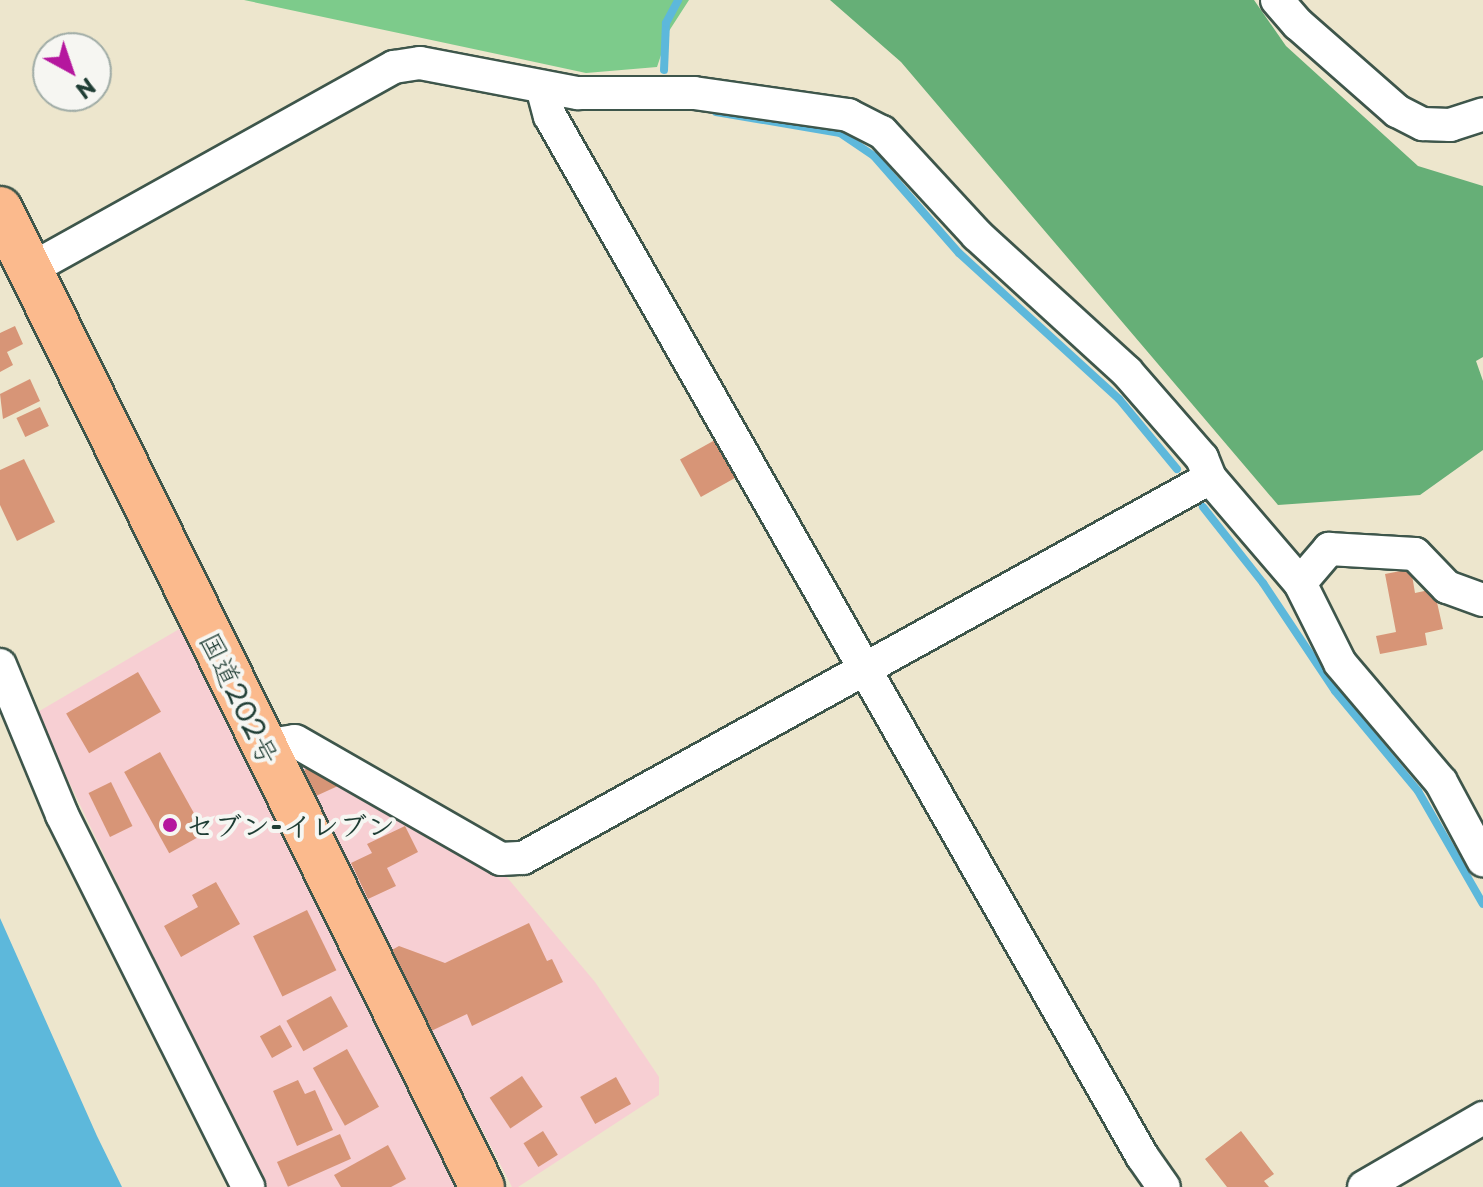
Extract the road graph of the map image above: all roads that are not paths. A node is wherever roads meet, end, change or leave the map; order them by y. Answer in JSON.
{"nodes":[{"id":1,"x":1277,"y":0,"type":"edge"},
{"id":2,"x":542,"y":87,"type":"junction"},
{"id":3,"x":1483,"y":114,"type":"edge"},
{"id":4,"x":0,"y":209,"type":"edge"},
{"id":5,"x":29,"y":270,"type":"junction"},
{"id":6,"x":1210,"y":478,"type":"junction"},
{"id":7,"x":1300,"y":583,"type":"junction"},
{"id":8,"x":1483,"y":600,"type":"edge"},
{"id":9,"x":0,"y":665,"type":"edge"},
{"id":10,"x":865,"y":669,"type":"junction"},
{"id":11,"x":264,"y":746,"type":"junction"},
{"id":12,"x":1483,"y":860,"type":"edge"},
{"id":13,"x":1483,"y":1118,"type":"edge"},
{"id":14,"x":248,"y":1187,"type":"edge"},
{"id":15,"x":482,"y":1187,"type":"edge"},
{"id":16,"x":1164,"y":1187,"type":"edge"},
{"id":17,"x":1364,"y":1187,"type":"edge"}],
"edges":[{"from":1,"to":3,"type":"street"},
{"from":2,"to":5,"type":"street"},
{"from":2,"to":6,"type":"street"},
{"from":2,"to":10,"type":"street"},
{"from":4,"to":5,"type":"highway","name":"国道202号"},
{"from":5,"to":11,"type":"highway","name":"国道202号"},
{"from":6,"to":7,"type":"street"},
{"from":6,"to":10,"type":"street"},
{"from":7,"to":8,"type":"street"},
{"from":7,"to":12,"type":"street"},
{"from":9,"to":14,"type":"street"},
{"from":10,"to":11,"type":"street"},
{"from":10,"to":16,"type":"street"},
{"from":11,"to":15,"type":"highway","name":"国道202号"},
{"from":13,"to":17,"type":"street"}]}
